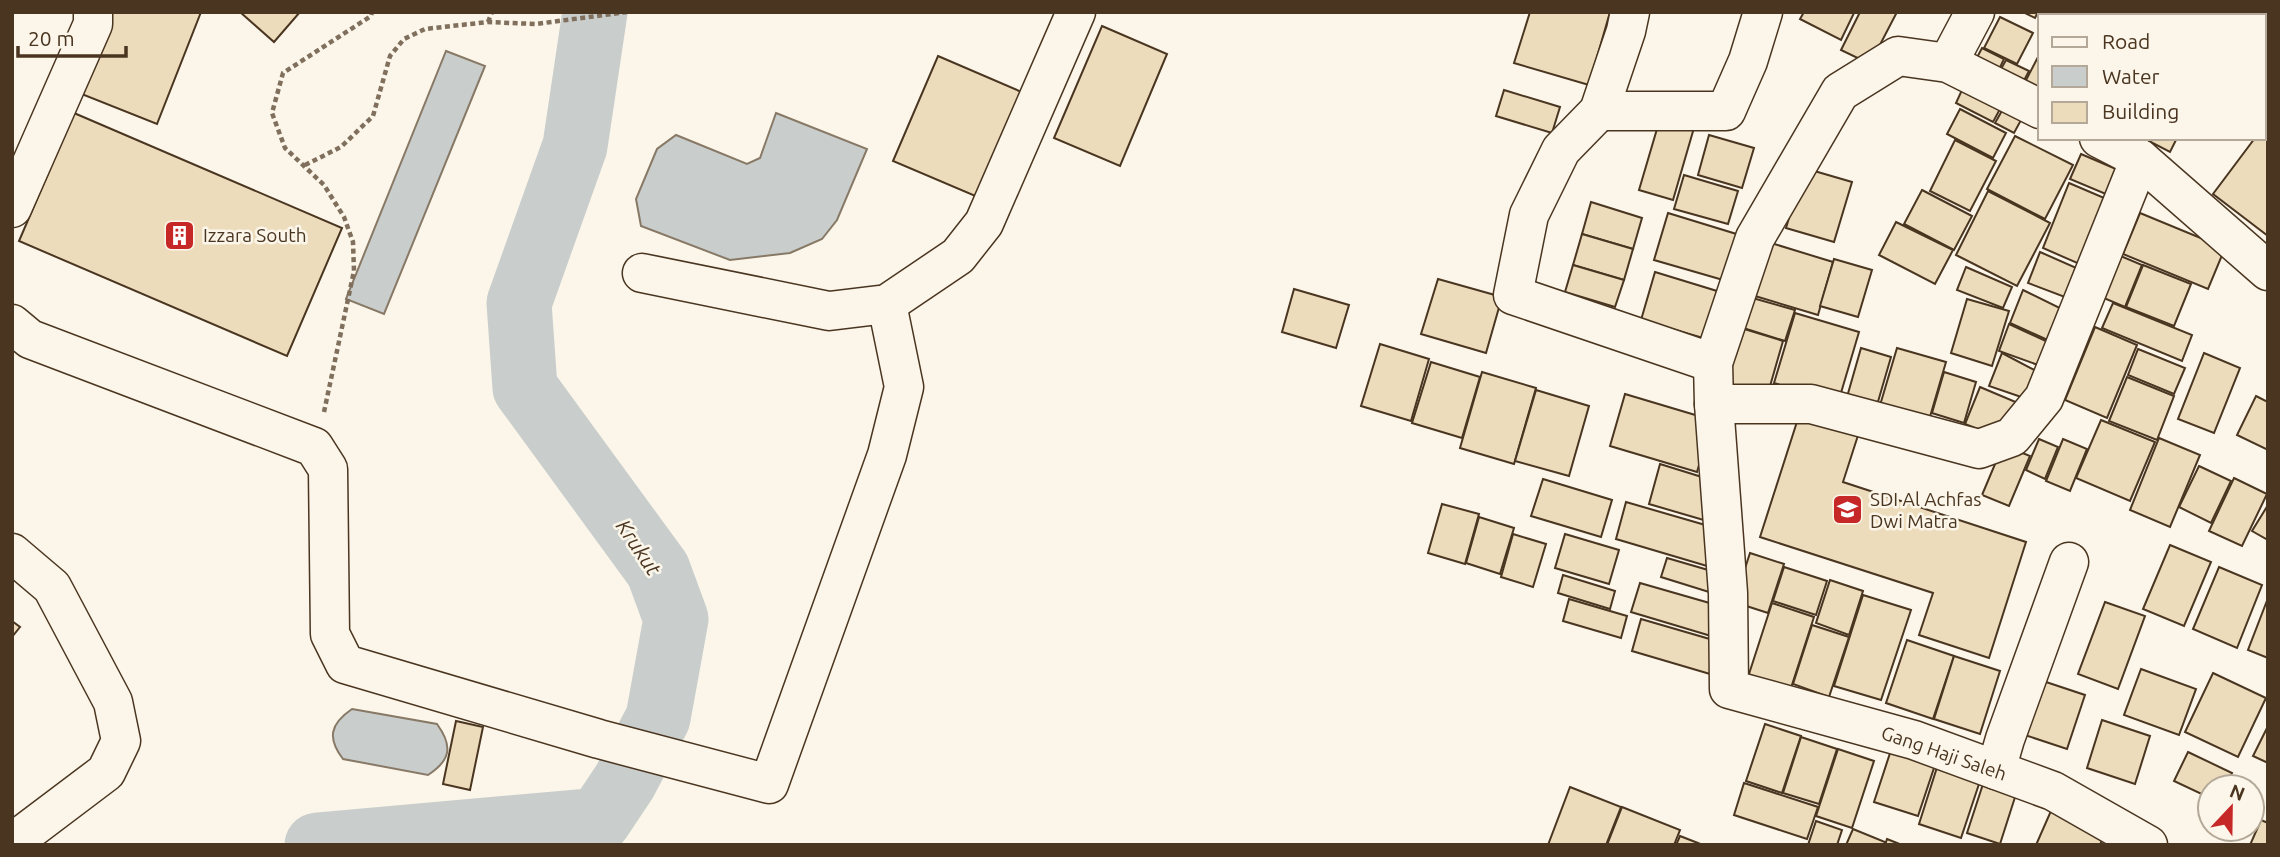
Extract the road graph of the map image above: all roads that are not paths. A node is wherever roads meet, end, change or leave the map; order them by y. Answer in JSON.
{"nodes":[{"id":1,"x":93,"y":12,"type":"edge"},
{"id":2,"x":1076,"y":12,"type":"edge"},
{"id":3,"x":1630,"y":12,"type":"edge"},
{"id":4,"x":1763,"y":12,"type":"edge"},
{"id":5,"x":1975,"y":12,"type":"edge"},
{"id":6,"x":1948,"y":63,"type":"junction"},
{"id":7,"x":2038,"y":108,"type":"edge"},
{"id":8,"x":1599,"y":111,"type":"junction"},
{"id":9,"x":2103,"y":140,"type":"edge"},
{"id":10,"x":2140,"y":159,"type":"junction"},
{"id":11,"x":12,"y":208,"type":"edge"},
{"id":12,"x":2268,"y":271,"type":"edge"},
{"id":13,"x":642,"y":273,"type":"dead end"},
{"id":14,"x":887,"y":303,"type":"junction"},
{"id":15,"x":12,"y":324,"type":"edge"},
{"id":16,"x":1713,"y":363,"type":"junction"},
{"id":17,"x":1714,"y":404,"type":"junction"},
{"id":18,"x":12,"y":553,"type":"edge"},
{"id":19,"x":2069,"y":562,"type":"dead end"},
{"id":20,"x":1996,"y":770,"type":"junction"},
{"id":21,"x":12,"y":844,"type":"edge"},
{"id":22,"x":2148,"y":845,"type":"edge"}],
"edges":[{"from":1,"to":11,"type":"street"},
{"from":2,"to":14,"type":"street"},
{"from":3,"to":8,"type":"street"},
{"from":4,"to":8,"type":"street"},
{"from":5,"to":6,"type":"street"},
{"from":6,"to":7,"type":"street"},
{"from":6,"to":16,"type":"street"},
{"from":8,"to":16,"type":"street"},
{"from":9,"to":10,"type":"street"},
{"from":10,"to":12,"type":"street"},
{"from":10,"to":17,"type":"street"},
{"from":13,"to":14,"type":"street"},
{"from":14,"to":15,"type":"street"},
{"from":16,"to":17,"type":"street"},
{"from":17,"to":20,"type":"street","name":"Gang Haji Saleh"},
{"from":18,"to":21,"type":"street"},
{"from":19,"to":20,"type":"street"},
{"from":20,"to":22,"type":"street","name":"Gang Haji Saleh"}]}
